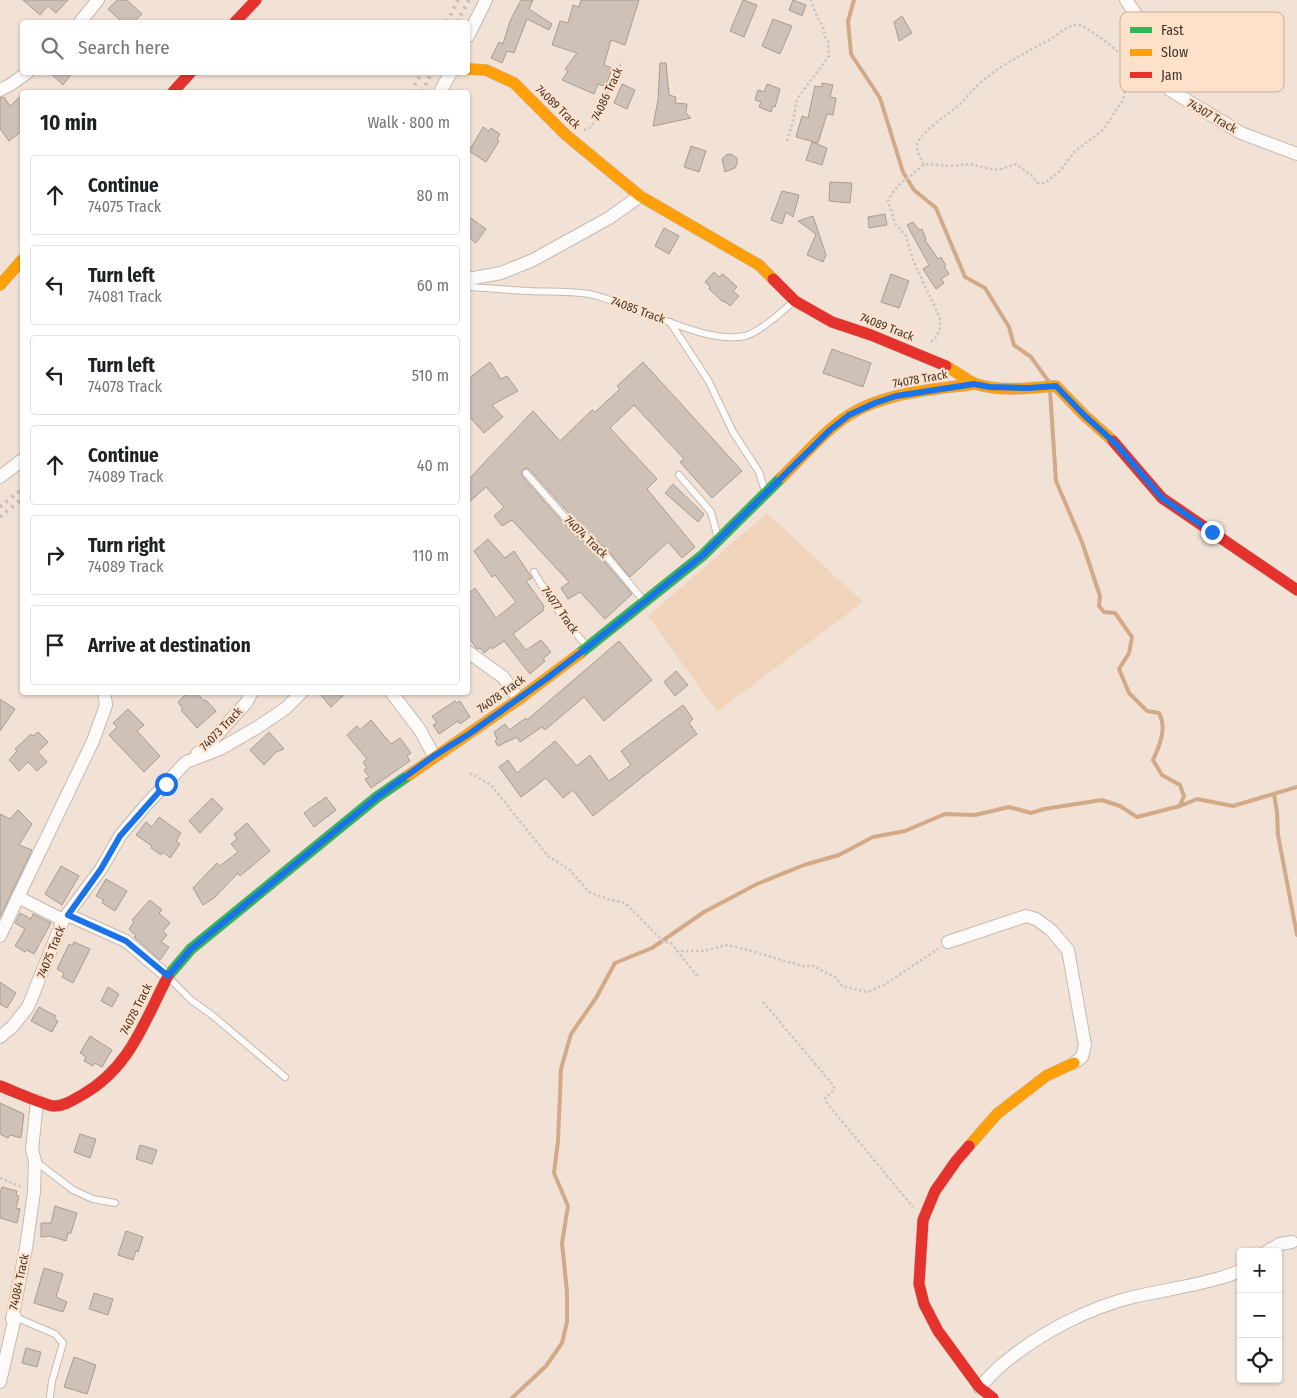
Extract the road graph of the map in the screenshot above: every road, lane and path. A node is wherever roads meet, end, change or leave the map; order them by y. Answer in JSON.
{"nodes":[{"id":1,"x":98,"y":0,"type":"edge"},
{"id":2,"x":256,"y":0,"type":"edge"},
{"id":3,"x":486,"y":0,"type":"edge"},
{"id":4,"x":811,"y":0,"type":"edge"},
{"id":5,"x":1126,"y":0,"type":"edge"},
{"id":6,"x":1134,"y":12,"type":"edge"},
{"id":7,"x":82,"y":20,"type":"edge"},
{"id":8,"x":238,"y":20,"type":"edge"},
{"id":9,"x":470,"y":32,"type":"edge"},
{"id":10,"x":1120,"y":54,"type":"edge"},
{"id":11,"x":622,"y":61,"type":"dead end"},
{"id":12,"x":470,"y":69,"type":"edge"},
{"id":13,"x":24,"y":75,"type":"edge"},
{"id":14,"x":187,"y":75,"type":"edge"},
{"id":15,"x":449,"y":75,"type":"edge"},
{"id":16,"x":0,"y":90,"type":"edge"},
{"id":17,"x":175,"y":90,"type":"edge"},
{"id":18,"x":441,"y":90,"type":"edge"},
{"id":19,"x":1124,"y":92,"type":"edge"},
{"id":20,"x":1173,"y":92,"type":"edge"},
{"id":21,"x":566,"y":135,"type":"junction"},
{"id":22,"x":787,"y":141,"type":"dead end"},
{"id":23,"x":1297,"y":154,"type":"edge"},
{"id":24,"x":924,"y":164,"type":"junction"},
{"id":25,"x":640,"y":196,"type":"junction"},
{"id":26,"x":20,"y":262,"type":"edge"},
{"id":27,"x":470,"y":279,"type":"edge"},
{"id":28,"x":0,"y":285,"type":"edge"},
{"id":29,"x":470,"y":287,"type":"edge"},
{"id":30,"x":795,"y":301,"type":"junction"},
{"id":31,"x":669,"y":322,"type":"junction"},
{"id":32,"x":929,"y":344,"type":"dead end"},
{"id":33,"x":974,"y":384,"type":"junction"},
{"id":34,"x":20,"y":462,"type":"edge"},
{"id":35,"x":526,"y":473,"type":"dead end"},
{"id":36,"x":679,"y":475,"type":"dead end"},
{"id":37,"x":0,"y":477,"type":"edge"},
{"id":38,"x":766,"y":495,"type":"junction"},
{"id":39,"x":717,"y":541,"type":"junction"},
{"id":40,"x":534,"y":572,"type":"dead end"},
{"id":41,"x":1297,"y":590,"type":"edge"},
{"id":42,"x":645,"y":602,"type":"junction"},
{"id":43,"x":588,"y":647,"type":"junction"},
{"id":44,"x":470,"y":653,"type":"edge"},
{"id":45,"x":104,"y":695,"type":"edge"},
{"id":46,"x":250,"y":695,"type":"edge"},
{"id":47,"x":299,"y":695,"type":"edge"},
{"id":48,"x":393,"y":695,"type":"edge"},
{"id":49,"x":518,"y":699,"type":"junction"},
{"id":50,"x":434,"y":756,"type":"junction"},
{"id":51,"x":186,"y":762,"type":"junction"},
{"id":52,"x":470,"y":773,"type":"dead end"},
{"id":53,"x":18,"y":897,"type":"junction"},
{"id":54,"x":66,"y":917,"type":"junction"},
{"id":55,"x":0,"y":936,"type":"edge"},
{"id":56,"x":948,"y":942,"type":"joint"},
{"id":57,"x":676,"y":951,"type":"junction"},
{"id":58,"x":168,"y":976,"type":"junction"},
{"id":59,"x":698,"y":977,"type":"dead end"},
{"id":60,"x":763,"y":1002,"type":"dead end"},
{"id":61,"x":0,"y":1037,"type":"edge"},
{"id":62,"x":1074,"y":1063,"type":"joint"},
{"id":63,"x":285,"y":1077,"type":"dead end"},
{"id":64,"x":0,"y":1086,"type":"edge"},
{"id":65,"x":37,"y":1101,"type":"junction"},
{"id":66,"x":36,"y":1161,"type":"junction"},
{"id":67,"x":0,"y":1178,"type":"edge"},
{"id":68,"x":34,"y":1192,"type":"junction"},
{"id":69,"x":115,"y":1203,"type":"dead end"},
{"id":70,"x":924,"y":1220,"type":"junction"},
{"id":71,"x":1292,"y":1242,"type":"dead end"},
{"id":72,"x":1273,"y":1248,"type":"edge"},
{"id":73,"x":1237,"y":1272,"type":"edge"},
{"id":74,"x":15,"y":1317,"type":"junction"},
{"id":75,"x":0,"y":1382,"type":"edge"},
{"id":76,"x":979,"y":1387,"type":"junction"},
{"id":77,"x":50,"y":1396,"type":"dead end"},
{"id":78,"x":993,"y":1398,"type":"edge"}],
"edges":[{"from":1,"to":7,"type":"street"},
{"from":2,"to":8,"type":"street"},
{"from":3,"to":9,"type":"street"},
{"from":4,"to":22,"type":"path"},
{"from":5,"to":6,"type":"street","name":"74307 Track"},
{"from":10,"to":24,"type":"path"},
{"from":11,"to":21,"type":"path","name":"74086 Track"},
{"from":12,"to":21,"type":"street","name":"74089 Track"},
{"from":13,"to":16,"type":"street"},
{"from":14,"to":17,"type":"street"},
{"from":15,"to":18,"type":"street"},
{"from":19,"to":24,"type":"path"},
{"from":20,"to":23,"type":"street","name":"74307 Track"},
{"from":21,"to":25,"type":"street","name":"74089 Track"},
{"from":24,"to":32,"type":"path"},
{"from":25,"to":27,"type":"street"},
{"from":25,"to":30,"type":"street","name":"74089 Track"},
{"from":26,"to":28,"type":"street"},
{"from":29,"to":31,"type":"lane","name":"74085 Track"},
{"from":30,"to":31,"type":"lane","name":"74085 Track"},
{"from":30,"to":33,"type":"street","name":"74089 Track"},
{"from":31,"to":38,"type":"lane"},
{"from":33,"to":38,"type":"street","name":"74078 Track"},
{"from":33,"to":41,"type":"street","name":"74089 Track"},
{"from":34,"to":37,"type":"street"},
{"from":35,"to":42,"type":"lane","name":"74074 Track"},
{"from":36,"to":39,"type":"lane"},
{"from":38,"to":39,"type":"street","name":"74078 Track"},
{"from":39,"to":42,"type":"street","name":"74078 Track"},
{"from":40,"to":43,"type":"lane","name":"74077 Track"},
{"from":42,"to":43,"type":"street","name":"74078 Track"},
{"from":43,"to":49,"type":"street","name":"74078 Track"},
{"from":44,"to":49,"type":"street"},
{"from":45,"to":53,"type":"street"},
{"from":46,"to":51,"type":"street","name":"74073 Track"},
{"from":47,"to":51,"type":"street","name":"74075 Track"},
{"from":48,"to":50,"type":"street"},
{"from":49,"to":50,"type":"street","name":"74078 Track"},
{"from":50,"to":58,"type":"street","name":"74078 Track"},
{"from":51,"to":54,"type":"street","name":"74075 Track"},
{"from":52,"to":57,"type":"path"},
{"from":53,"to":54,"type":"street"},
{"from":53,"to":55,"type":"street"},
{"from":54,"to":58,"type":"street"},
{"from":54,"to":61,"type":"street","name":"74075 Track"},
{"from":56,"to":57,"type":"path"},
{"from":56,"to":62,"type":"street"},
{"from":57,"to":59,"type":"path"},
{"from":58,"to":63,"type":"lane"},
{"from":58,"to":65,"type":"street","name":"74078 Track"},
{"from":60,"to":70,"type":"path"},
{"from":62,"to":70,"type":"street"},
{"from":64,"to":65,"type":"street","name":"74078 Track"},
{"from":65,"to":66,"type":"street","name":"74084 Track"},
{"from":66,"to":68,"type":"street","name":"74084 Track"},
{"from":66,"to":69,"type":"lane"},
{"from":67,"to":68,"type":"path"},
{"from":68,"to":74,"type":"street","name":"74084 Track"},
{"from":70,"to":76,"type":"street"},
{"from":71,"to":72,"type":"street"},
{"from":73,"to":76,"type":"street"},
{"from":74,"to":75,"type":"street"},
{"from":74,"to":77,"type":"lane","name":"74084 Track"},
{"from":76,"to":78,"type":"street"}]}
